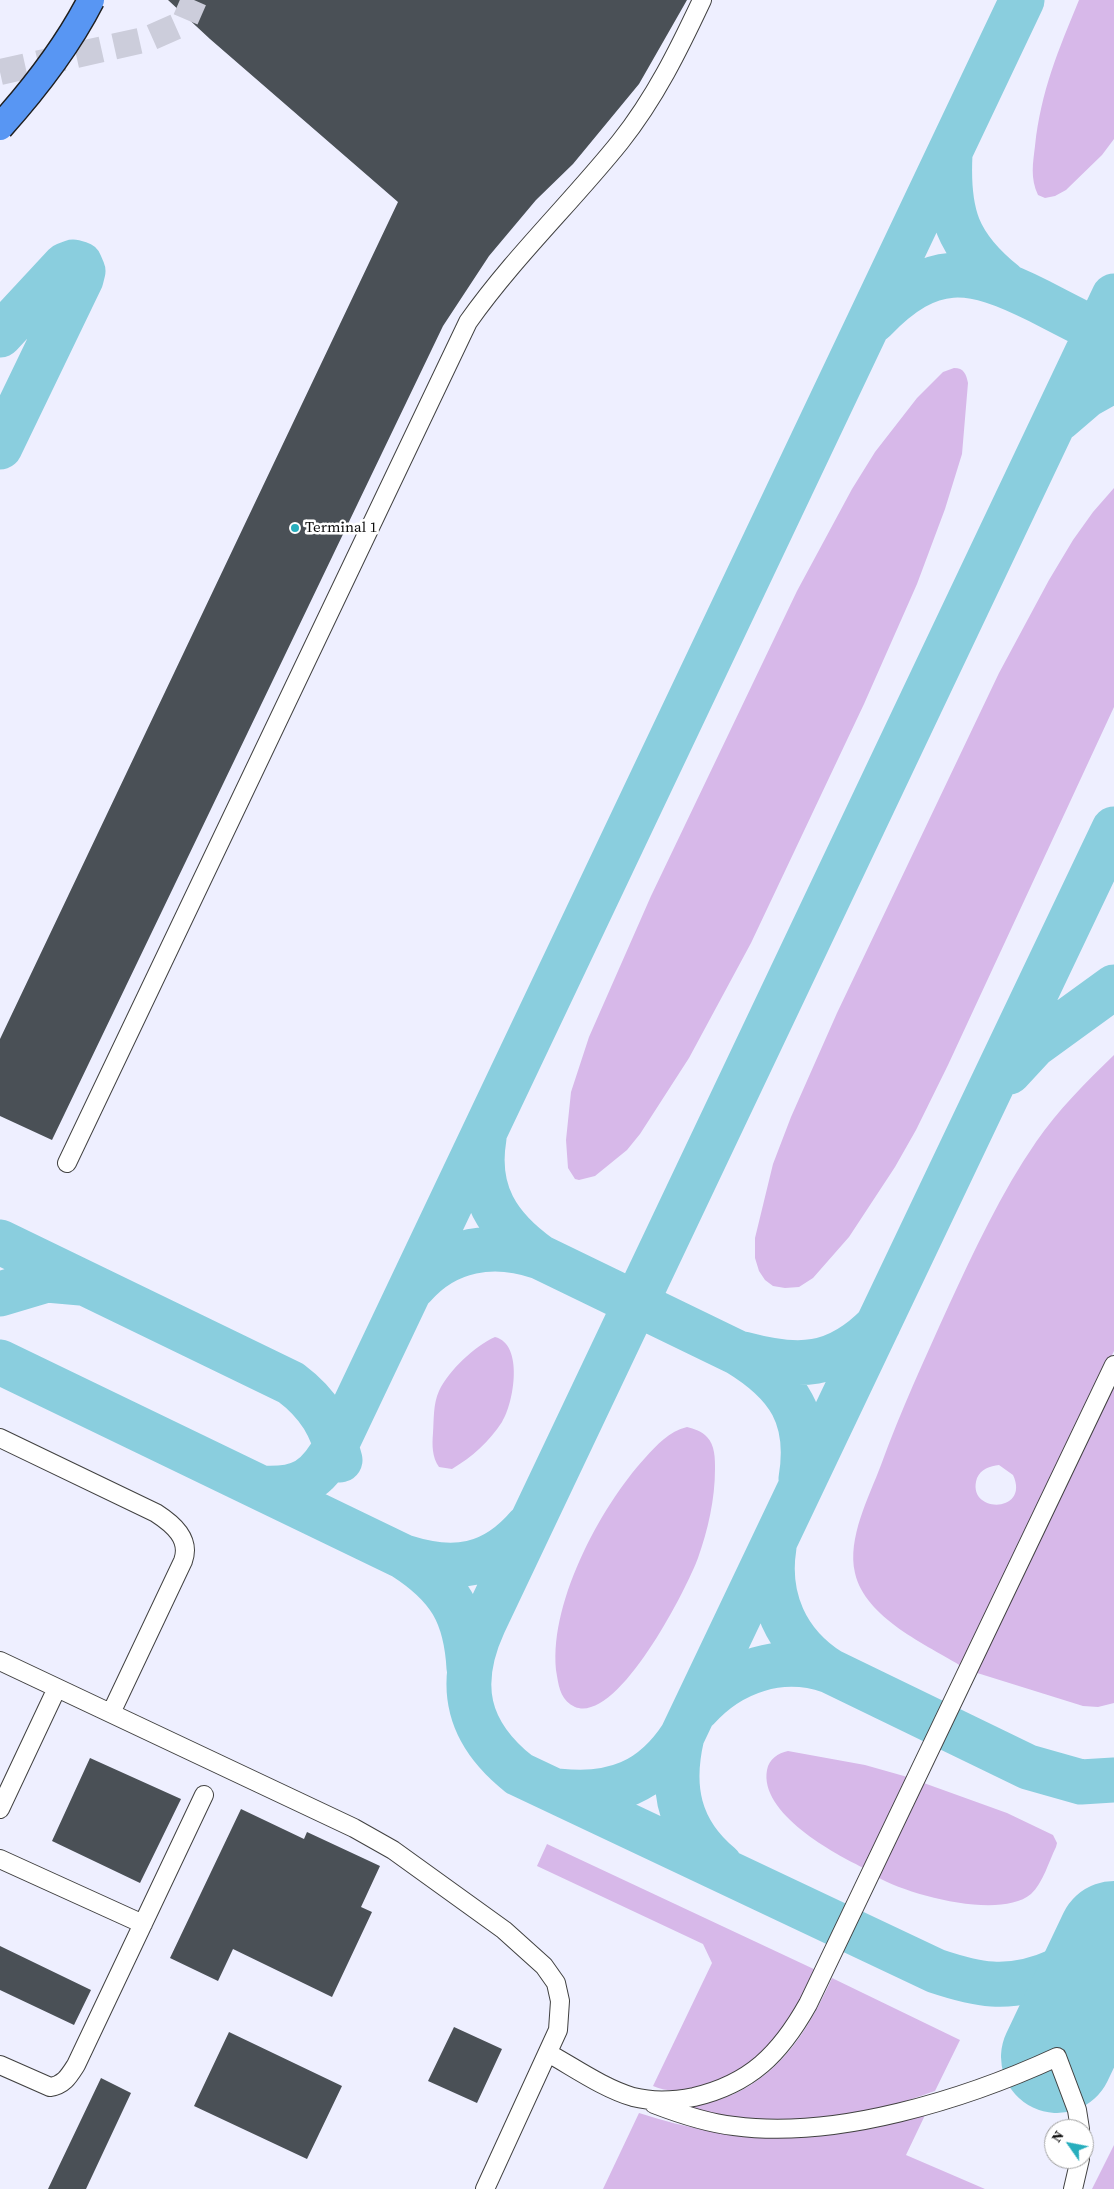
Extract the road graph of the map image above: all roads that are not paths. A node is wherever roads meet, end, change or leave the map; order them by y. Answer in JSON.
{"nodes":[{"id":1,"x":91,"y":0,"type":"edge"},
{"id":2,"x":702,"y":0,"type":"edge"},
{"id":3,"x":0,"y":127,"type":"edge"},
{"id":4,"x":67,"y":1163,"type":"dead end"},
{"id":5,"x":1114,"y":1365,"type":"edge"},
{"id":6,"x":0,"y":1438,"type":"edge"},
{"id":7,"x":0,"y":1660,"type":"edge"},
{"id":8,"x":57,"y":1688,"type":"junction"},
{"id":9,"x":111,"y":1713,"type":"junction"},
{"id":10,"x":204,"y":1795,"type":"dead end"},
{"id":11,"x":0,"y":1809,"type":"edge"},
{"id":12,"x":0,"y":1859,"type":"edge"},
{"id":13,"x":143,"y":1924,"type":"junction"},
{"id":14,"x":548,"y":2053,"type":"junction"},
{"id":15,"x":0,"y":2065,"type":"edge"},
{"id":16,"x":638,"y":2098,"type":"junction"},
{"id":17,"x":1078,"y":2119,"type":"edge"},
{"id":18,"x":1078,"y":2169,"type":"edge"},
{"id":19,"x":485,"y":2189,"type":"edge"},
{"id":20,"x":1073,"y":2189,"type":"edge"}],
"edges":[{"from":1,"to":3,"type":"highway","bridge":true},
{"from":2,"to":4,"type":"lane"},
{"from":5,"to":16,"type":"lane"},
{"from":6,"to":9,"type":"lane"},
{"from":7,"to":8,"type":"lane"},
{"from":8,"to":9,"type":"lane"},
{"from":8,"to":11,"type":"lane"},
{"from":9,"to":14,"type":"lane"},
{"from":10,"to":13,"type":"lane"},
{"from":12,"to":13,"type":"lane"},
{"from":13,"to":15,"type":"lane"},
{"from":14,"to":16,"type":"lane"},
{"from":14,"to":19,"type":"lane"},
{"from":16,"to":17,"type":"lane"},
{"from":18,"to":20,"type":"lane"}]}
